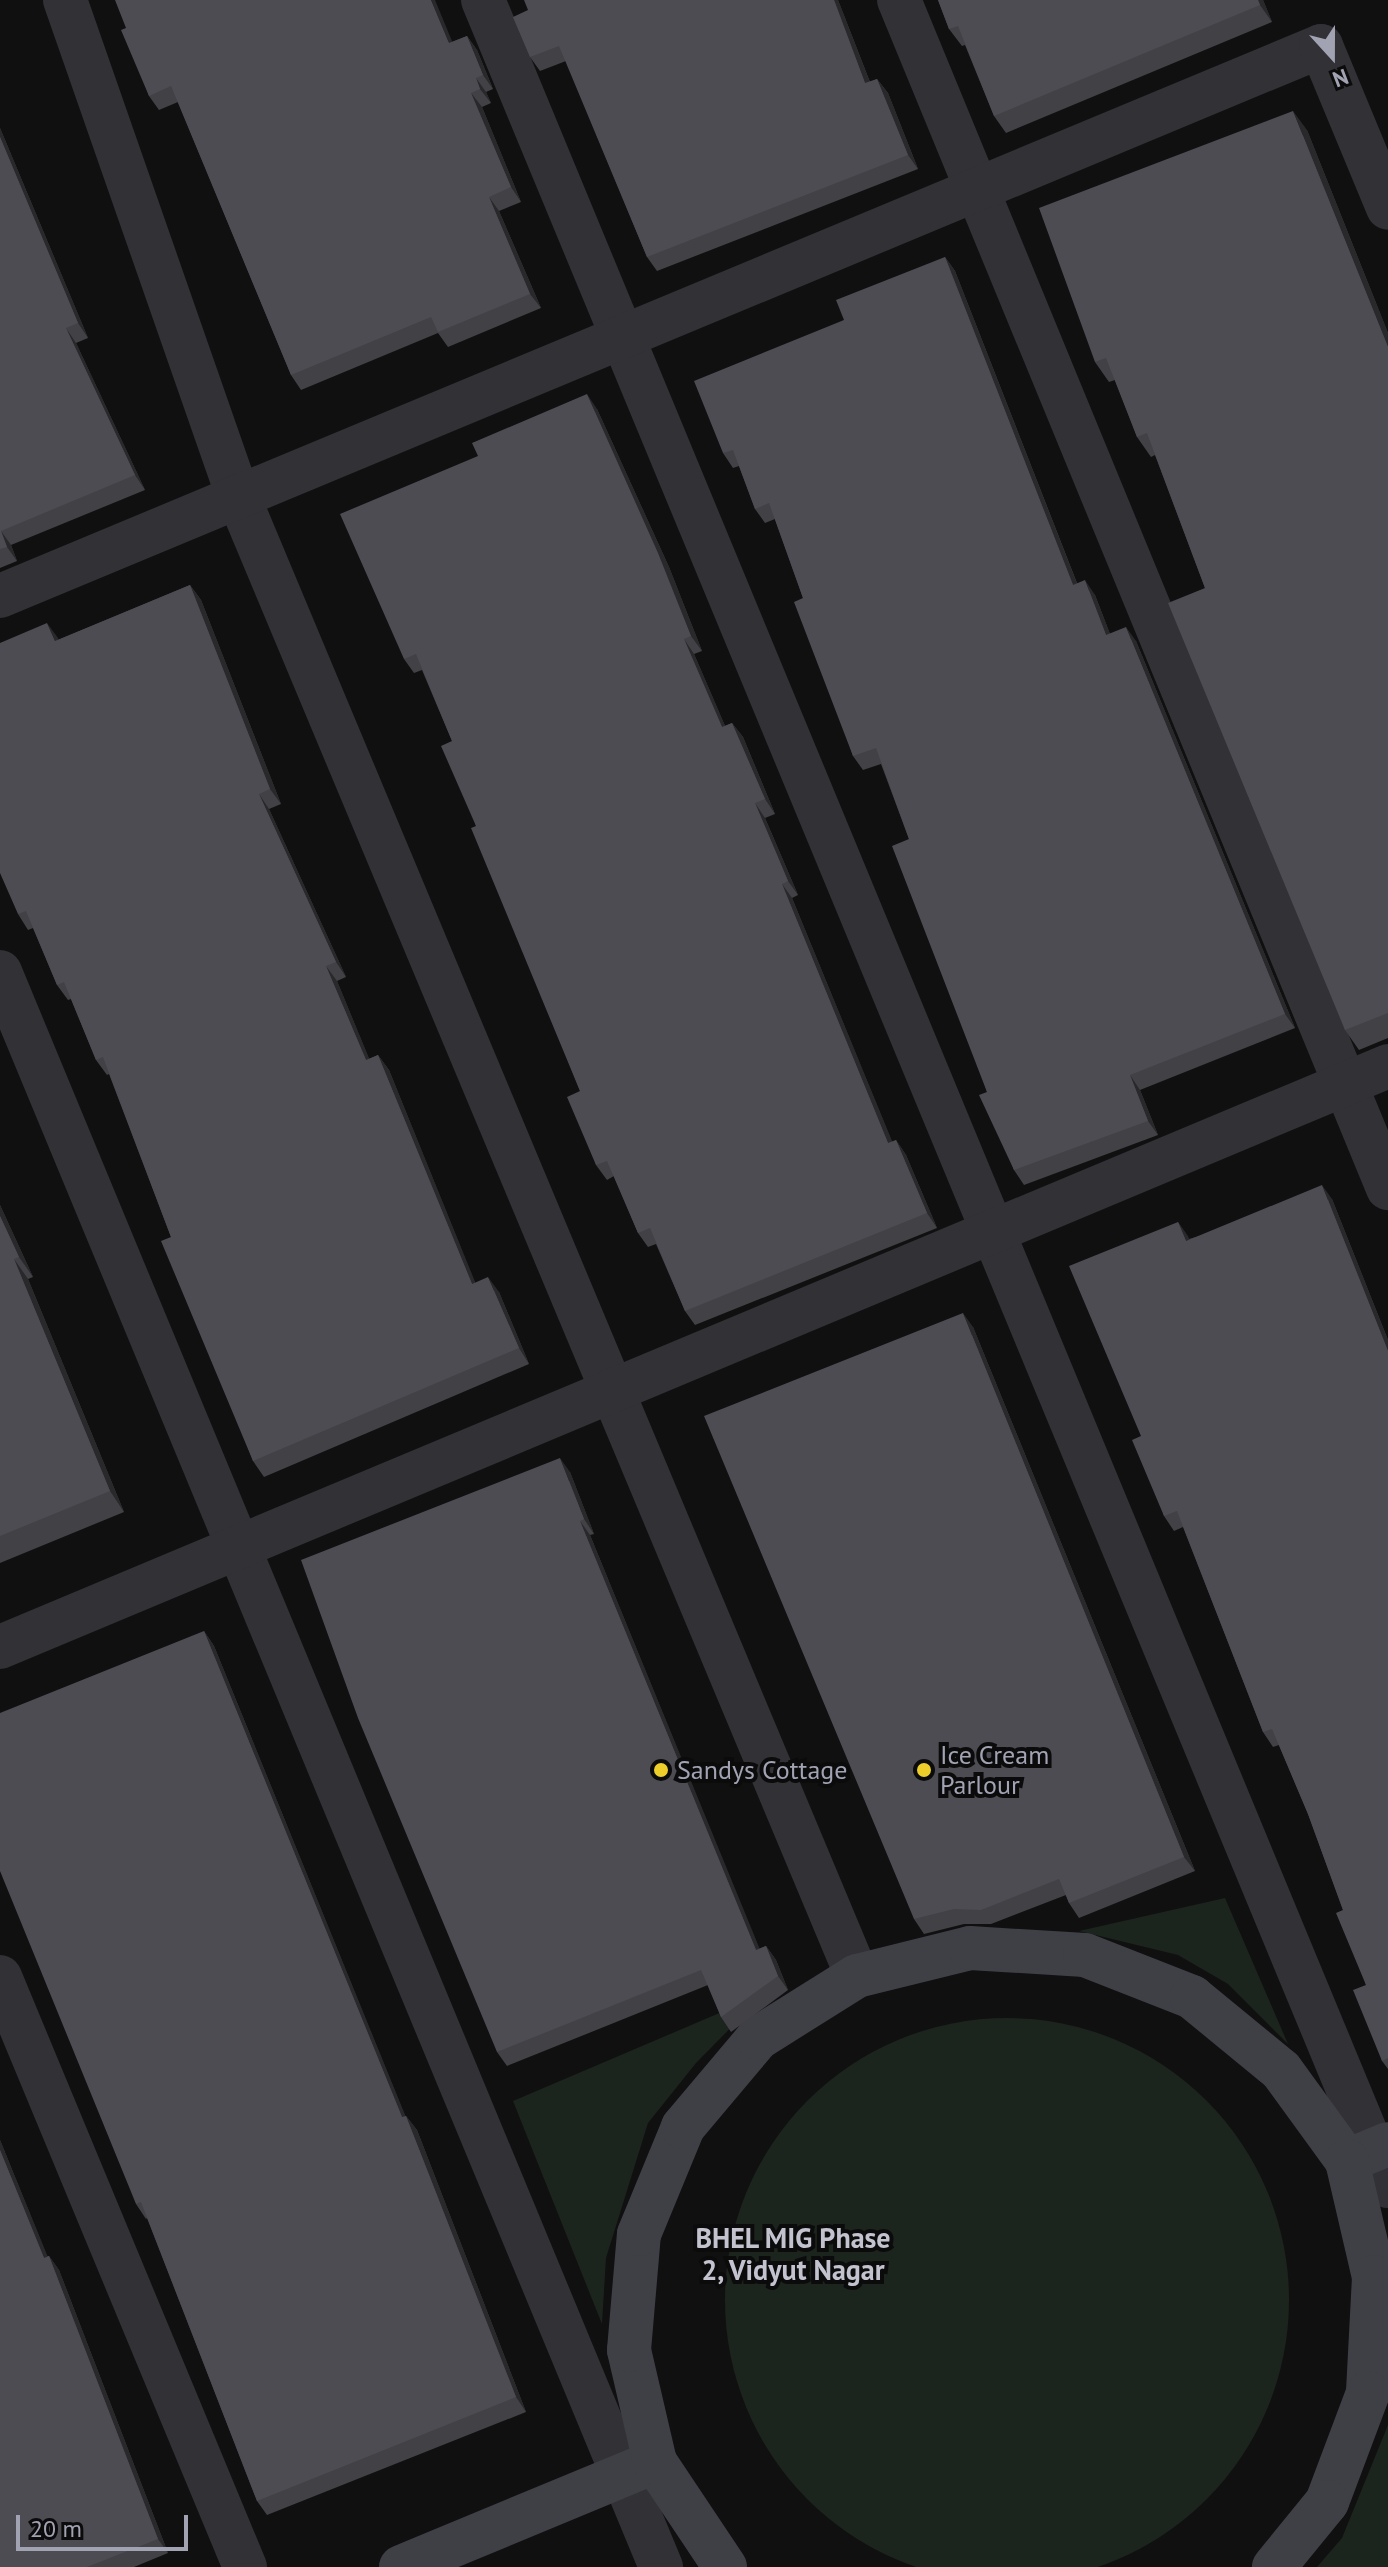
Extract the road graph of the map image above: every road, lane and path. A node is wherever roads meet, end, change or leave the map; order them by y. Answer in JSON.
{"nodes":[{"id":1,"x":65,"y":0,"type":"edge"},
{"id":2,"x":483,"y":0,"type":"edge"},
{"id":3,"x":899,"y":0,"type":"edge"},
{"id":4,"x":977,"y":190,"type":"junction"},
{"id":5,"x":1388,"y":208,"type":"edge"},
{"id":6,"x":622,"y":337,"type":"junction"},
{"id":7,"x":238,"y":496,"type":"junction"},
{"id":8,"x":0,"y":596,"type":"edge"},
{"id":9,"x":0,"y":972,"type":"edge"},
{"id":10,"x":1388,"y":1066,"type":"edge"},
{"id":11,"x":1345,"y":1084,"type":"junction"},
{"id":12,"x":1388,"y":1188,"type":"edge"},
{"id":13,"x":993,"y":1231,"type":"junction"},
{"id":14,"x":612,"y":1391,"type":"junction"},
{"id":15,"x":238,"y":1548,"type":"junction"},
{"id":16,"x":0,"y":1647,"type":"edge"},
{"id":17,"x":857,"y":1976,"type":"junction"},
{"id":18,"x":0,"y":1977,"type":"edge"},
{"id":19,"x":1374,"y":2160,"type":"edge"},
{"id":20,"x":638,"y":2468,"type":"junction"},
{"id":21,"x":245,"y":2567,"type":"edge"},
{"id":22,"x":401,"y":2567,"type":"edge"},
{"id":23,"x":661,"y":2567,"type":"edge"},
{"id":24,"x":725,"y":2567,"type":"edge"},
{"id":25,"x":1274,"y":2567,"type":"edge"}],
"edges":[{"from":1,"to":7,"type":"street"},
{"from":2,"to":6,"type":"street"},
{"from":3,"to":4,"type":"street"},
{"from":4,"to":5,"type":"street"},
{"from":4,"to":6,"type":"street"},
{"from":4,"to":11,"type":"street"},
{"from":6,"to":7,"type":"street"},
{"from":6,"to":13,"type":"street"},
{"from":7,"to":8,"type":"street"},
{"from":7,"to":14,"type":"street"},
{"from":9,"to":15,"type":"street"},
{"from":10,"to":11,"type":"street"},
{"from":11,"to":12,"type":"street"},
{"from":11,"to":13,"type":"street"},
{"from":13,"to":14,"type":"street"},
{"from":13,"to":19,"type":"street"},
{"from":14,"to":15,"type":"street"},
{"from":14,"to":17,"type":"street"},
{"from":15,"to":16,"type":"street"},
{"from":15,"to":20,"type":"street"},
{"from":17,"to":19,"type":"street"},
{"from":17,"to":20,"type":"street"},
{"from":18,"to":21,"type":"street"},
{"from":19,"to":25,"type":"street"},
{"from":20,"to":22,"type":"street"},
{"from":20,"to":23,"type":"street"},
{"from":20,"to":24,"type":"street"}]}
